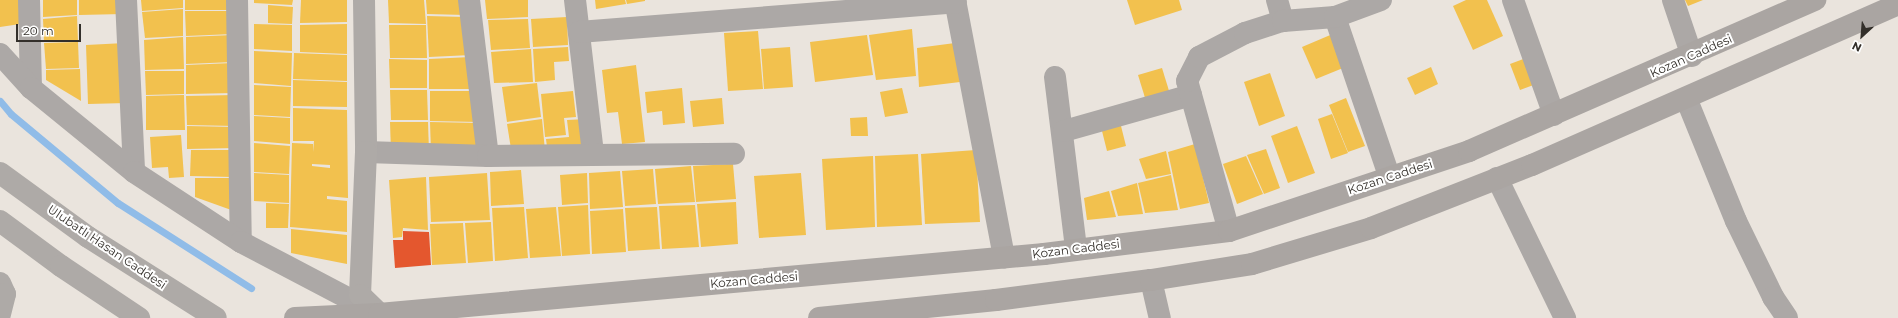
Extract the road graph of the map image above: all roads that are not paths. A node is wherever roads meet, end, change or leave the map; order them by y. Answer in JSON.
{"nodes":[{"id":1,"x":29,"y":0,"type":"edge"},
{"id":2,"x":126,"y":0,"type":"edge"},
{"id":3,"x":237,"y":0,"type":"edge"},
{"id":4,"x":364,"y":0,"type":"edge"},
{"id":5,"x":469,"y":0,"type":"edge"},
{"id":6,"x":575,"y":0,"type":"edge"},
{"id":7,"x":1277,"y":0,"type":"edge"},
{"id":8,"x":1381,"y":0,"type":"edge"},
{"id":9,"x":1513,"y":0,"type":"edge"},
{"id":10,"x":1673,"y":0,"type":"edge"},
{"id":11,"x":1815,"y":0,"type":"edge"},
{"id":12,"x":956,"y":1,"type":"edge"},
{"id":13,"x":1898,"y":4,"type":"edge"},
{"id":14,"x":1335,"y":17,"type":"junction"},
{"id":15,"x":1283,"y":21,"type":"junction"},
{"id":16,"x":579,"y":32,"type":"junction"},
{"id":17,"x":0,"y":54,"type":"edge"},
{"id":18,"x":1692,"y":56,"type":"junction"},
{"id":19,"x":1055,"y":76,"type":"dead end"},
{"id":20,"x":31,"y":88,"type":"junction"},
{"id":21,"x":1191,"y":95,"type":"junction"},
{"id":22,"x":1686,"y":98,"type":"junction"},
{"id":23,"x":1554,"y":115,"type":"junction"},
{"id":24,"x":1064,"y":131,"type":"junction"},
{"id":25,"x":366,"y":152,"type":"junction"},
{"id":26,"x":593,"y":154,"type":"junction"},
{"id":27,"x":734,"y":154,"type":"dead end"},
{"id":28,"x":488,"y":156,"type":"junction"},
{"id":29,"x":134,"y":172,"type":"junction"},
{"id":30,"x":0,"y":173,"type":"edge"},
{"id":31,"x":1389,"y":176,"type":"junction"},
{"id":32,"x":1497,"y":178,"type":"junction"},
{"id":33,"x":0,"y":221,"type":"edge"},
{"id":34,"x":1229,"y":231,"type":"junction"},
{"id":35,"x":241,"y":242,"type":"junction"},
{"id":36,"x":1076,"y":248,"type":"junction"},
{"id":37,"x":1004,"y":257,"type":"junction"},
{"id":38,"x":1151,"y":280,"type":"junction"},
{"id":39,"x":0,"y":283,"type":"edge"},
{"id":40,"x":0,"y":314,"type":"edge"},
{"id":41,"x":381,"y":316,"type":"edge"},
{"id":42,"x":139,"y":318,"type":"edge"},
{"id":43,"x":216,"y":318,"type":"edge"},
{"id":44,"x":295,"y":318,"type":"edge"},
{"id":45,"x":820,"y":318,"type":"edge"},
{"id":46,"x":1160,"y":318,"type":"edge"},
{"id":47,"x":1565,"y":318,"type":"edge"},
{"id":48,"x":1787,"y":318,"type":"edge"}],
"edges":[{"from":1,"to":20,"type":"street"},
{"from":2,"to":29,"type":"street"},
{"from":3,"to":35,"type":"street"},
{"from":4,"to":25,"type":"main road"},
{"from":5,"to":28,"type":"street"},
{"from":6,"to":16,"type":"street"},
{"from":7,"to":15,"type":"street"},
{"from":8,"to":14,"type":"street"},
{"from":9,"to":23,"type":"street"},
{"from":10,"to":18,"type":"street"},
{"from":11,"to":18,"type":"highway","name":"Kozan Caddesi"},
{"from":12,"to":16,"type":"street"},
{"from":12,"to":37,"type":"street"},
{"from":13,"to":22,"type":"highway"},
{"from":14,"to":15,"type":"street"},
{"from":14,"to":31,"type":"street"},
{"from":15,"to":21,"type":"street"},
{"from":16,"to":26,"type":"street"},
{"from":17,"to":20,"type":"street"},
{"from":18,"to":23,"type":"highway","name":"Kozan Caddesi"},
{"from":19,"to":24,"type":"street"},
{"from":20,"to":29,"type":"street"},
{"from":21,"to":24,"type":"street"},
{"from":21,"to":34,"type":"street"},
{"from":22,"to":32,"type":"highway"},
{"from":22,"to":48,"type":"street"},
{"from":23,"to":31,"type":"highway","name":"Kozan Caddesi"},
{"from":24,"to":36,"type":"street"},
{"from":25,"to":28,"type":"street"},
{"from":25,"to":41,"type":"main road"},
{"from":26,"to":27,"type":"street"},
{"from":26,"to":28,"type":"street"},
{"from":29,"to":35,"type":"street"},
{"from":30,"to":43,"type":"main road","name":"Ulubatlı Hasan Caddesi"},
{"from":31,"to":34,"type":"highway","name":"Kozan Caddesi"},
{"from":32,"to":38,"type":"highway"},
{"from":32,"to":47,"type":"street"},
{"from":33,"to":42,"type":"main road"},
{"from":34,"to":36,"type":"highway","name":"Kozan Caddesi"},
{"from":35,"to":41,"type":"street"},
{"from":36,"to":37,"type":"highway","name":"Kozan Caddesi"},
{"from":37,"to":41,"type":"highway","name":"Kozan Caddesi"},
{"from":38,"to":45,"type":"highway"},
{"from":38,"to":46,"type":"street"},
{"from":39,"to":40,"type":"main road"},
{"from":41,"to":44,"type":"highway","name":"Kozan Caddesi"}]}
